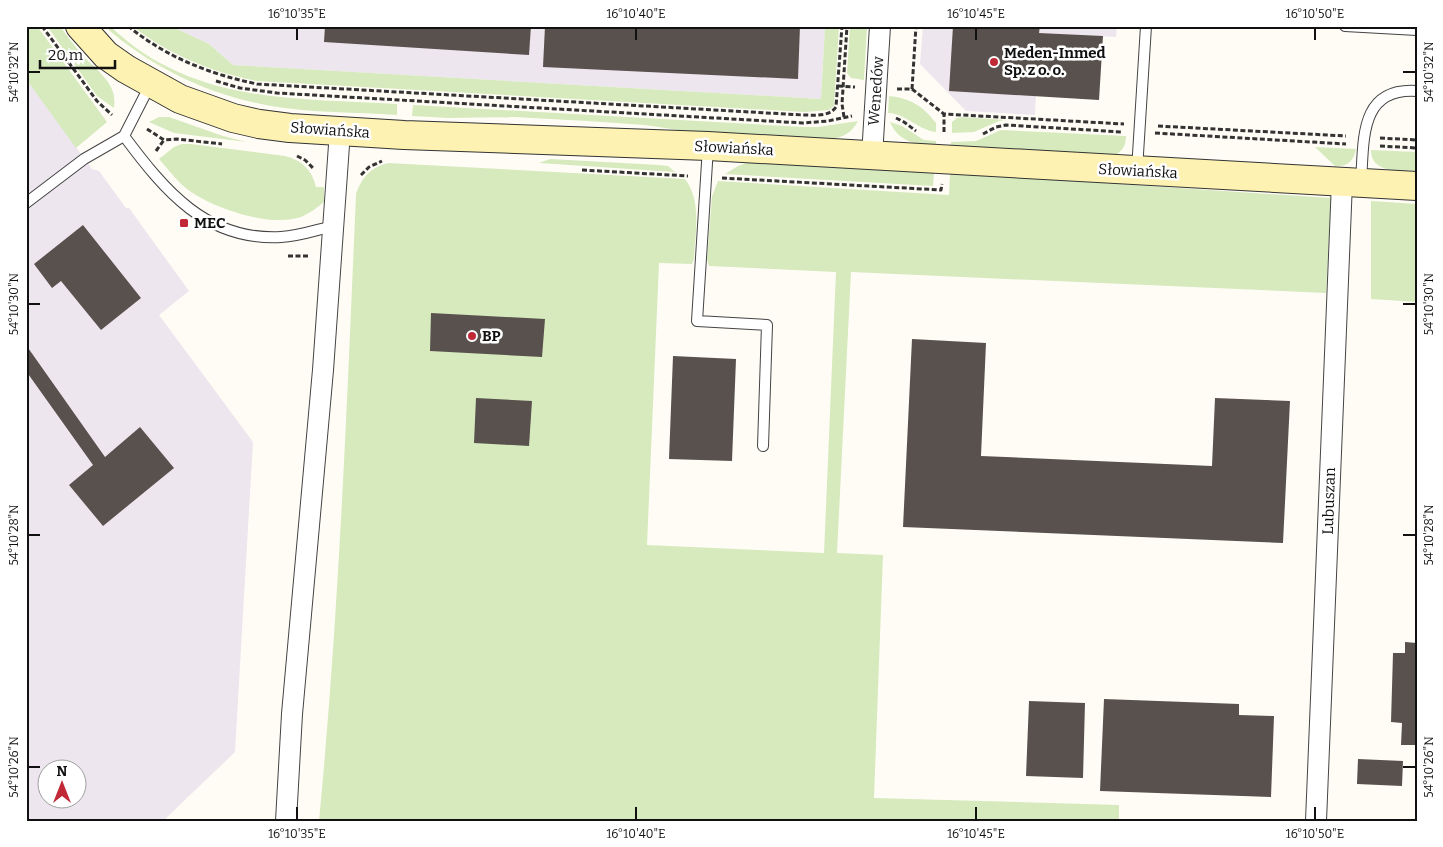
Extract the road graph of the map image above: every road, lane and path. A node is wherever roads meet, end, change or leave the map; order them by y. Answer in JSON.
{"nodes":[{"id":1,"x":42,"y":26,"type":"edge"},
{"id":2,"x":80,"y":26,"type":"edge"},
{"id":3,"x":128,"y":26,"type":"edge"},
{"id":4,"x":842,"y":26,"type":"edge"},
{"id":5,"x":847,"y":26,"type":"edge"},
{"id":6,"x":880,"y":26,"type":"edge"},
{"id":7,"x":916,"y":26,"type":"edge"},
{"id":8,"x":1146,"y":26,"type":"edge"},
{"id":9,"x":1345,"y":26,"type":"edge"},
{"id":10,"x":1417,"y":30,"type":"edge"},
{"id":11,"x":209,"y":79,"type":"dead end"},
{"id":12,"x":151,"y":84,"type":"junction"},
{"id":13,"x":838,"y":86,"type":"junction"},
{"id":14,"x":845,"y":86,"type":"junction"},
{"id":15,"x":1417,"y":91,"type":"edge"},
{"id":16,"x":944,"y":114,"type":"junction"},
{"id":17,"x":112,"y":115,"type":"dead end"},
{"id":18,"x":859,"y":116,"type":"dead end"},
{"id":19,"x":844,"y":117,"type":"junction"},
{"id":20,"x":889,"y":118,"type":"dead end"},
{"id":21,"x":1139,"y":124,"type":"junction"},
{"id":22,"x":340,"y":131,"type":"junction"},
{"id":23,"x":944,"y":132,"type":"dead end"},
{"id":24,"x":1127,"y":132,"type":"dead end"},
{"id":25,"x":919,"y":133,"type":"dead end"},
{"id":26,"x":1150,"y":133,"type":"dead end"},
{"id":27,"x":980,"y":135,"type":"dead end"},
{"id":28,"x":124,"y":136,"type":"junction"},
{"id":29,"x":164,"y":140,"type":"dead end"},
{"id":30,"x":1417,"y":140,"type":"edge"},
{"id":31,"x":1368,"y":141,"type":"junction"},
{"id":32,"x":1347,"y":144,"type":"dead end"},
{"id":33,"x":708,"y":146,"type":"junction"},
{"id":34,"x":1417,"y":148,"type":"edge"},
{"id":35,"x":155,"y":154,"type":"dead end"},
{"id":36,"x":872,"y":156,"type":"junction"},
{"id":37,"x":384,"y":161,"type":"dead end"},
{"id":38,"x":1137,"y":171,"type":"junction"},
{"id":39,"x":721,"y":178,"type":"dead end"},
{"id":40,"x":357,"y":180,"type":"dead end"},
{"id":41,"x":942,"y":182,"type":"dead end"},
{"id":42,"x":1352,"y":182,"type":"junction"},
{"id":43,"x":1417,"y":186,"type":"edge"},
{"id":44,"x":26,"y":203,"type":"edge"},
{"id":45,"x":334,"y":226,"type":"junction"},
{"id":46,"x":763,"y":446,"type":"dead end"},
{"id":47,"x":286,"y":821,"type":"edge"},
{"id":48,"x":1316,"y":821,"type":"edge"}],
"edges":[{"from":1,"to":17,"type":"path"},
{"from":2,"to":12,"type":"main road","name":"Słowiańska"},
{"from":3,"to":13,"type":"path"},
{"from":4,"to":13,"type":"path"},
{"from":5,"to":14,"type":"path"},
{"from":6,"to":36,"type":"street","name":"Wenedów"},
{"from":7,"to":16,"type":"path"},
{"from":8,"to":21,"type":"lane"},
{"from":9,"to":10,"type":"lane"},
{"from":11,"to":19,"type":"path"},
{"from":12,"to":22,"type":"main road","name":"Słowiańska"},
{"from":12,"to":28,"type":"lane"},
{"from":13,"to":14,"type":"path"},
{"from":14,"to":19,"type":"path"},
{"from":15,"to":31,"type":"lane"},
{"from":16,"to":21,"type":"path"},
{"from":16,"to":23,"type":"path"},
{"from":18,"to":19,"type":"path"},
{"from":20,"to":25,"type":"path"},
{"from":21,"to":31,"type":"path"},
{"from":21,"to":38,"type":"lane"},
{"from":22,"to":33,"type":"main road","name":"Słowiańska"},
{"from":22,"to":45,"type":"street"},
{"from":24,"to":27,"type":"path"},
{"from":26,"to":32,"type":"path"},
{"from":28,"to":44,"type":"lane"},
{"from":28,"to":45,"type":"lane"},
{"from":29,"to":35,"type":"path"},
{"from":30,"to":31,"type":"path"},
{"from":31,"to":34,"type":"path"},
{"from":31,"to":42,"type":"lane"},
{"from":33,"to":36,"type":"main road","name":"Słowiańska"},
{"from":33,"to":46,"type":"lane"},
{"from":36,"to":38,"type":"main road","name":"Słowiańska"},
{"from":37,"to":40,"type":"path"},
{"from":38,"to":42,"type":"main road","name":"Słowiańska"},
{"from":39,"to":41,"type":"path"},
{"from":42,"to":43,"type":"main road","name":"Słowiańska"},
{"from":42,"to":48,"type":"street","name":"Lubuszan"},
{"from":45,"to":47,"type":"street"}]}
